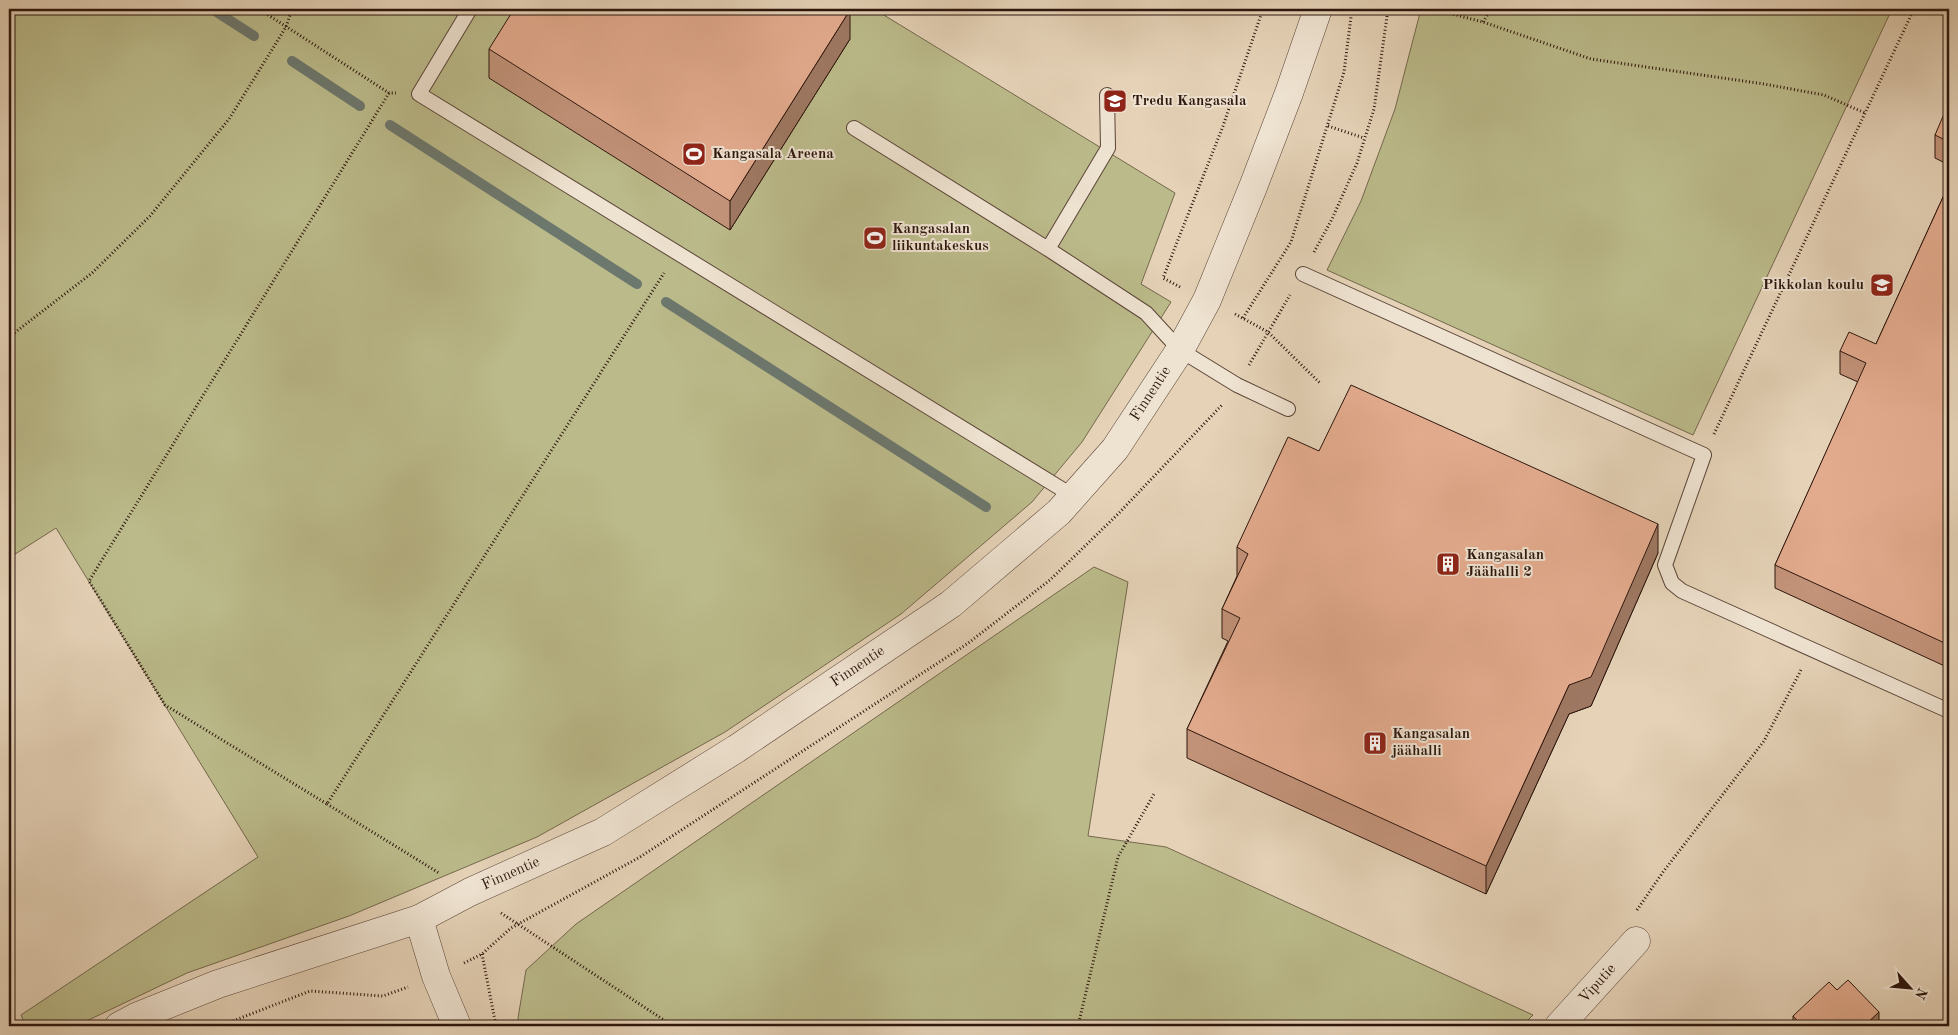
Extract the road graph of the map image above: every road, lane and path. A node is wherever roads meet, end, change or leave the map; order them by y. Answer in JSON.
{"nodes":[{"id":1,"x":259,"y":9,"type":"edge"},
{"id":2,"x":292,"y":9,"type":"edge"},
{"id":3,"x":470,"y":9,"type":"edge"},
{"id":4,"x":1263,"y":9,"type":"edge"},
{"id":5,"x":1318,"y":9,"type":"edge"},
{"id":6,"x":1352,"y":9,"type":"edge"},
{"id":7,"x":1388,"y":9,"type":"edge"},
{"id":8,"x":1433,"y":9,"type":"edge"},
{"id":9,"x":1491,"y":9,"type":"edge"},
{"id":10,"x":1914,"y":9,"type":"edge"},
{"id":11,"x":1484,"y":22,"type":"junction"},
{"id":12,"x":286,"y":27,"type":"junction"},
{"id":13,"x":1107,"y":96,"type":"dead end"},
{"id":14,"x":1864,"y":113,"type":"junction"},
{"id":15,"x":1328,"y":126,"type":"junction"},
{"id":16,"x":854,"y":128,"type":"dead end"},
{"id":17,"x":1364,"y":138,"type":"junction"},
{"id":18,"x":1048,"y":249,"type":"junction"},
{"id":19,"x":677,"y":253,"type":"junction"},
{"id":20,"x":1303,"y":274,"type":"junction"},
{"id":21,"x":1207,"y":300,"type":"junction"},
{"id":22,"x":1244,"y":318,"type":"junction"},
{"id":23,"x":1268,"y":332,"type":"junction"},
{"id":24,"x":9,"y":337,"type":"edge"},
{"id":25,"x":1180,"y":350,"type":"junction"},
{"id":26,"x":1321,"y":384,"type":"dead end"},
{"id":27,"x":1237,"y":385,"type":"junction"},
{"id":28,"x":1288,"y":409,"type":"dead end"},
{"id":29,"x":1704,"y":455,"type":"junction"},
{"id":30,"x":1073,"y":496,"type":"junction"},
{"id":31,"x":1812,"y":650,"type":"junction"},
{"id":32,"x":1949,"y":712,"type":"edge"},
{"id":33,"x":1154,"y":794,"type":"dead end"},
{"id":34,"x":419,"y":919,"type":"junction"},
{"id":35,"x":1634,"y":929,"type":"joint"},
{"id":36,"x":482,"y":954,"type":"dead end"},
{"id":37,"x":436,"y":976,"type":"junction"},
{"id":38,"x":119,"y":1026,"type":"edge"},
{"id":39,"x":220,"y":1026,"type":"edge"},
{"id":40,"x":457,"y":1026,"type":"edge"},
{"id":41,"x":496,"y":1026,"type":"edge"},
{"id":42,"x":1078,"y":1026,"type":"edge"},
{"id":43,"x":1559,"y":1026,"type":"edge"}],
"edges":[{"from":1,"to":12,"type":"path"},
{"from":2,"to":12,"type":"path"},
{"from":3,"to":19,"type":"lane"},
{"from":4,"to":21,"type":"path"},
{"from":5,"to":21,"type":"street","name":"Finnentie"},
{"from":6,"to":15,"type":"path"},
{"from":7,"to":17,"type":"path"},
{"from":8,"to":11,"type":"path"},
{"from":9,"to":11,"type":"path"},
{"from":10,"to":14,"type":"path"},
{"from":11,"to":14,"type":"path"},
{"from":12,"to":19,"type":"path"},
{"from":12,"to":24,"type":"path"},
{"from":13,"to":18,"type":"lane"},
{"from":14,"to":29,"type":"path"},
{"from":15,"to":17,"type":"path"},
{"from":15,"to":22,"type":"path"},
{"from":16,"to":18,"type":"lane"},
{"from":17,"to":20,"type":"path"},
{"from":18,"to":25,"type":"lane"},
{"from":19,"to":30,"type":"lane"},
{"from":20,"to":23,"type":"path"},
{"from":20,"to":29,"type":"lane"},
{"from":21,"to":22,"type":"path"},
{"from":21,"to":25,"type":"street","name":"Finnentie"},
{"from":22,"to":23,"type":"path"},
{"from":23,"to":26,"type":"path"},
{"from":23,"to":27,"type":"path"},
{"from":25,"to":27,"type":"lane"},
{"from":25,"to":30,"type":"street","name":"Finnentie"},
{"from":27,"to":28,"type":"lane"},
{"from":29,"to":31,"type":"lane"},
{"from":30,"to":34,"type":"street","name":"Finnentie"},
{"from":31,"to":32,"type":"lane"},
{"from":31,"to":35,"type":"path"},
{"from":33,"to":42,"type":"path"},
{"from":34,"to":37,"type":"street"},
{"from":34,"to":38,"type":"street","name":"Finnentie"},
{"from":35,"to":43,"type":"street","name":"Viputie"},
{"from":36,"to":41,"type":"path"},
{"from":37,"to":39,"type":"path"},
{"from":37,"to":40,"type":"street"}]}
